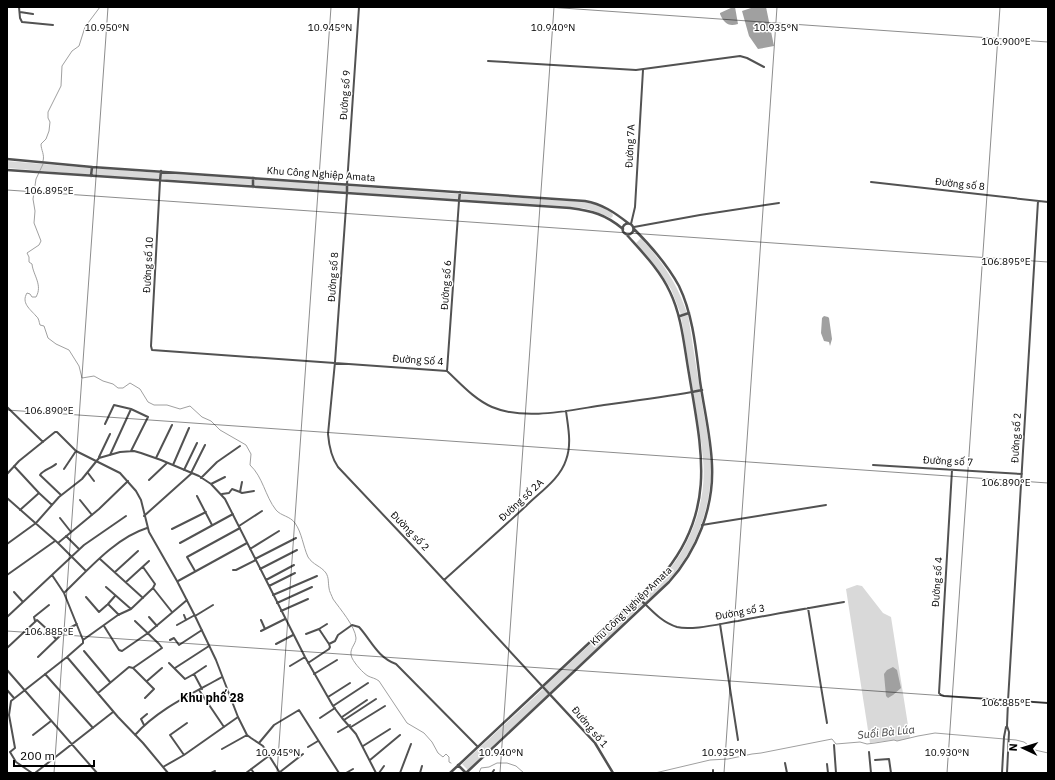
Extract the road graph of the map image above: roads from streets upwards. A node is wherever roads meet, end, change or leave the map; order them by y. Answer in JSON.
{"nodes":[{"id":1,"x":19,"y":7,"type":"edge"},
{"id":2,"x":359,"y":7,"type":"edge"},
{"id":3,"x":20,"y":12,"type":"junction"},
{"id":4,"x":33,"y":14,"type":"dead end"},
{"id":5,"x":53,"y":25,"type":"dead end"},
{"id":6,"x":488,"y":61,"type":"dead end"},
{"id":7,"x":764,"y":67,"type":"dead end"},
{"id":8,"x":643,"y":70,"type":"junction"},
{"id":9,"x":7,"y":159,"type":"edge"},
{"id":10,"x":92,"y":167,"type":"junction"},
{"id":11,"x":7,"y":170,"type":"edge"},
{"id":12,"x":161,"y":171,"type":"junction"},
{"id":13,"x":91,"y":176,"type":"junction"},
{"id":14,"x":253,"y":178,"type":"junction"},
{"id":15,"x":160,"y":181,"type":"junction"},
{"id":16,"x":870,"y":182,"type":"dead end"},
{"id":17,"x":347,"y":184,"type":"junction"},
{"id":18,"x":253,"y":187,"type":"junction"},
{"id":19,"x":460,"y":192,"type":"junction"},
{"id":20,"x":346,"y":193,"type":"junction"},
{"id":21,"x":459,"y":201,"type":"junction"},
{"id":22,"x":1038,"y":201,"type":"junction"},
{"id":23,"x":1048,"y":202,"type":"edge"},
{"id":24,"x":779,"y":203,"type":"dead end"},
{"id":25,"x":630,"y":223,"type":"junction"},
{"id":26,"x":634,"y":228,"type":"junction"},
{"id":27,"x":623,"y":229,"type":"junction"},
{"id":28,"x":626,"y":234,"type":"junction"},
{"id":29,"x":689,"y":313,"type":"junction"},
{"id":30,"x":680,"y":316,"type":"junction"},
{"id":31,"x":152,"y":350,"type":"joint"},
{"id":32,"x":335,"y":362,"type":"junction"},
{"id":33,"x":447,"y":370,"type":"junction"},
{"id":34,"x":702,"y":390,"type":"junction"},
{"id":35,"x":692,"y":392,"type":"junction"},
{"id":36,"x":7,"y":407,"type":"edge"},
{"id":37,"x":131,"y":409,"type":"junction"},
{"id":38,"x":566,"y":411,"type":"junction"},
{"id":39,"x":105,"y":424,"type":"dead end"},
{"id":40,"x":172,"y":425,"type":"dead end"},
{"id":41,"x":189,"y":428,"type":"dead end"},
{"id":42,"x":110,"y":434,"type":"dead end"},
{"id":43,"x":44,"y":442,"type":"junction"},
{"id":44,"x":197,"y":443,"type":"dead end"},
{"id":45,"x":205,"y":445,"type":"dead end"},
{"id":46,"x":240,"y":446,"type":"dead end"},
{"id":47,"x":76,"y":451,"type":"junction"},
{"id":48,"x":131,"y":451,"type":"junction"},
{"id":49,"x":110,"y":455,"type":"junction"},
{"id":50,"x":156,"y":458,"type":"junction"},
{"id":51,"x":98,"y":459,"type":"junction"},
{"id":52,"x":167,"y":463,"type":"junction"},
{"id":53,"x":56,"y":464,"type":"dead end"},
{"id":54,"x":173,"y":465,"type":"junction"},
{"id":55,"x":873,"y":465,"type":"dead end"},
{"id":56,"x":14,"y":466,"type":"junction"},
{"id":57,"x":64,"y":469,"type":"dead end"},
{"id":58,"x":184,"y":470,"type":"junction"},
{"id":59,"x":952,"y":470,"type":"junction"},
{"id":60,"x":88,"y":473,"type":"junction"},
{"id":61,"x":191,"y":473,"type":"junction"},
{"id":62,"x":7,"y":474,"type":"edge"},
{"id":63,"x":1022,"y":474,"type":"junction"},
{"id":64,"x":225,"y":477,"type":"dead end"},
{"id":65,"x":201,"y":478,"type":"junction"},
{"id":66,"x":150,"y":480,"type":"dead end"},
{"id":67,"x":94,"y":481,"type":"dead end"},
{"id":68,"x":128,"y":481,"type":"junction"},
{"id":69,"x":242,"y":482,"type":"dead end"},
{"id":70,"x":211,"y":484,"type":"junction"},
{"id":71,"x":254,"y":491,"type":"dead end"},
{"id":72,"x":240,"y":492,"type":"junction"},
{"id":73,"x":38,"y":493,"type":"junction"},
{"id":74,"x":222,"y":494,"type":"junction"},
{"id":75,"x":61,"y":495,"type":"junction"},
{"id":76,"x":197,"y":496,"type":"dead end"},
{"id":77,"x":7,"y":498,"type":"edge"},
{"id":78,"x":80,"y":500,"type":"dead end"},
{"id":79,"x":52,"y":505,"type":"junction"},
{"id":80,"x":826,"y":505,"type":"dead end"},
{"id":81,"x":20,"y":510,"type":"junction"},
{"id":82,"x":206,"y":512,"type":"junction"},
{"id":83,"x":262,"y":512,"type":"dead end"},
{"id":84,"x":233,"y":514,"type":"junction"},
{"id":85,"x":92,"y":515,"type":"junction"},
{"id":86,"x":126,"y":516,"type":"dead end"},
{"id":87,"x":144,"y":516,"type":"junction"},
{"id":88,"x":60,"y":518,"type":"dead end"},
{"id":89,"x":36,"y":523,"type":"junction"},
{"id":90,"x":212,"y":525,"type":"junction"},
{"id":91,"x":702,"y":525,"type":"junction"},
{"id":92,"x":239,"y":527,"type":"junction"},
{"id":93,"x":147,"y":528,"type":"junction"},
{"id":94,"x":172,"y":529,"type":"dead end"},
{"id":95,"x":279,"y":531,"type":"dead end"},
{"id":96,"x":71,"y":532,"type":"junction"},
{"id":97,"x":66,"y":536,"type":"junction"},
{"id":98,"x":296,"y":538,"type":"dead end"},
{"id":99,"x":55,"y":541,"type":"junction"},
{"id":100,"x":58,"y":543,"type":"junction"},
{"id":101,"x":180,"y":543,"type":"dead end"},
{"id":102,"x":247,"y":543,"type":"junction"},
{"id":103,"x":7,"y":544,"type":"edge"},
{"id":104,"x":250,"y":548,"type":"junction"},
{"id":105,"x":79,"y":550,"type":"junction"},
{"id":106,"x":297,"y":550,"type":"dead end"},
{"id":107,"x":138,"y":551,"type":"dead end"},
{"id":108,"x":70,"y":557,"type":"junction"},
{"id":109,"x":100,"y":559,"type":"junction"},
{"id":110,"x":255,"y":560,"type":"junction"},
{"id":111,"x":149,"y":561,"type":"dead end"},
{"id":112,"x":294,"y":565,"type":"dead end"},
{"id":113,"x":143,"y":567,"type":"junction"},
{"id":114,"x":260,"y":569,"type":"junction"},
{"id":115,"x":232,"y":570,"type":"dead end"},
{"id":116,"x":86,"y":571,"type":"junction"},
{"id":117,"x":196,"y":571,"type":"junction"},
{"id":118,"x":115,"y":572,"type":"junction"},
{"id":119,"x":295,"y":573,"type":"dead end"},
{"id":120,"x":7,"y":575,"type":"edge"},
{"id":121,"x":52,"y":575,"type":"junction"},
{"id":122,"x":317,"y":576,"type":"dead end"},
{"id":123,"x":266,"y":580,"type":"junction"},
{"id":124,"x":444,"y":580,"type":"junction"},
{"id":125,"x":177,"y":581,"type":"junction"},
{"id":126,"x":126,"y":582,"type":"junction"},
{"id":127,"x":269,"y":586,"type":"junction"},
{"id":128,"x":106,"y":587,"type":"dead end"},
{"id":129,"x":312,"y":587,"type":"dead end"},
{"id":130,"x":153,"y":588,"type":"junction"},
{"id":131,"x":14,"y":592,"type":"dead end"},
{"id":132,"x":64,"y":593,"type":"junction"},
{"id":133,"x":273,"y":595,"type":"junction"},
{"id":134,"x":115,"y":596,"type":"junction"},
{"id":135,"x":86,"y":597,"type":"dead end"},
{"id":136,"x":143,"y":598,"type":"junction"},
{"id":137,"x":638,"y":598,"type":"junction"},
{"id":138,"x":308,"y":599,"type":"dead end"},
{"id":139,"x":187,"y":600,"type":"junction"},
{"id":140,"x":23,"y":602,"type":"junction"},
{"id":141,"x":844,"y":602,"type":"dead end"},
{"id":142,"x":277,"y":603,"type":"junction"},
{"id":143,"x":108,"y":604,"type":"junction"},
{"id":144,"x":213,"y":604,"type":"dead end"},
{"id":145,"x":645,"y":604,"type":"junction"},
{"id":146,"x":49,"y":605,"type":"dead end"},
{"id":147,"x":808,"y":608,"type":"junction"},
{"id":148,"x":130,"y":609,"type":"junction"},
{"id":149,"x":281,"y":611,"type":"junction"},
{"id":150,"x":172,"y":612,"type":"junction"},
{"id":151,"x":119,"y":615,"type":"junction"},
{"id":152,"x":184,"y":615,"type":"dead end"},
{"id":153,"x":195,"y":615,"type":"junction"},
{"id":154,"x":7,"y":617,"type":"edge"},
{"id":155,"x":149,"y":617,"type":"dead end"},
{"id":156,"x":285,"y":619,"type":"junction"},
{"id":157,"x":186,"y":620,"type":"junction"},
{"id":158,"x":261,"y":620,"type":"dead end"},
{"id":159,"x":35,"y":621,"type":"junction"},
{"id":160,"x":135,"y":621,"type":"dead end"},
{"id":161,"x":76,"y":624,"type":"junction"},
{"id":162,"x":327,"y":624,"type":"dead end"},
{"id":163,"x":720,"y":624,"type":"junction"},
{"id":164,"x":177,"y":625,"type":"dead end"},
{"id":165,"x":104,"y":626,"type":"junction"},
{"id":166,"x":157,"y":626,"type":"junction"},
{"id":167,"x":265,"y":629,"type":"junction"},
{"id":168,"x":319,"y":629,"type":"junction"},
{"id":169,"x":202,"y":630,"type":"junction"},
{"id":170,"x":261,"y":631,"type":"dead end"},
{"id":171,"x":148,"y":633,"type":"junction"},
{"id":172,"x":306,"y":634,"type":"dead end"},
{"id":173,"x":293,"y":635,"type":"junction"},
{"id":174,"x":56,"y":639,"type":"junction"},
{"id":175,"x":83,"y":640,"type":"junction"},
{"id":176,"x":170,"y":640,"type":"dead end"},
{"id":177,"x":276,"y":644,"type":"dead end"},
{"id":178,"x":329,"y":644,"type":"junction"},
{"id":179,"x":209,"y":646,"type":"junction"},
{"id":180,"x":7,"y":648,"type":"edge"},
{"id":181,"x":84,"y":651,"type":"dead end"},
{"id":182,"x":38,"y":657,"type":"dead end"},
{"id":183,"x":67,"y":657,"type":"junction"},
{"id":184,"x":305,"y":657,"type":"junction"},
{"id":185,"x":337,"y":660,"type":"dead end"},
{"id":186,"x":169,"y":663,"type":"dead end"},
{"id":187,"x":308,"y":663,"type":"junction"},
{"id":188,"x":206,"y":666,"type":"dead end"},
{"id":189,"x":290,"y":666,"type":"dead end"},
{"id":190,"x":133,"y":668,"type":"junction"},
{"id":191,"x":162,"y":668,"type":"dead end"},
{"id":192,"x":175,"y":668,"type":"junction"},
{"id":193,"x":7,"y":670,"type":"edge"},
{"id":194,"x":45,"y":674,"type":"junction"},
{"id":195,"x":194,"y":674,"type":"junction"},
{"id":196,"x":314,"y":674,"type":"junction"},
{"id":197,"x":222,"y":677,"type":"junction"},
{"id":198,"x":147,"y":681,"type":"junction"},
{"id":199,"x":110,"y":682,"type":"junction"},
{"id":200,"x":350,"y":683,"type":"dead end"},
{"id":201,"x":368,"y":683,"type":"dead end"},
{"id":202,"x":543,"y":687,"type":"junction"},
{"id":203,"x":200,"y":689,"type":"junction"},
{"id":204,"x":7,"y":690,"type":"edge"},
{"id":205,"x":24,"y":690,"type":"junction"},
{"id":206,"x":98,"y":692,"type":"junction"},
{"id":207,"x":550,"y":694,"type":"junction"},
{"id":208,"x":328,"y":697,"type":"junction"},
{"id":209,"x":14,"y":698,"type":"junction"},
{"id":210,"x":145,"y":698,"type":"dead end"},
{"id":211,"x":376,"y":698,"type":"dead end"},
{"id":212,"x":367,"y":700,"type":"dead end"},
{"id":213,"x":1008,"y":700,"type":"junction"},
{"id":214,"x":1048,"y":703,"type":"edge"},
{"id":215,"x":385,"y":706,"type":"dead end"},
{"id":216,"x":334,"y":707,"type":"junction"},
{"id":217,"x":113,"y":712,"type":"junction"},
{"id":218,"x":147,"y":714,"type":"dead end"},
{"id":219,"x":238,"y":717,"type":"junction"},
{"id":220,"x":320,"y":718,"type":"dead end"},
{"id":221,"x":342,"y":718,"type":"junction"},
{"id":222,"x":344,"y":720,"type":"junction"},
{"id":223,"x":51,"y":721,"type":"junction"},
{"id":224,"x":827,"y":723,"type":"dead end"},
{"id":225,"x":187,"y":724,"type":"dead end"},
{"id":226,"x":144,"y":725,"type":"junction"},
{"id":227,"x":350,"y":726,"type":"junction"},
{"id":228,"x":1007,"y":726,"type":"junction"},
{"id":229,"x":224,"y":727,"type":"junction"},
{"id":230,"x":93,"y":728,"type":"junction"},
{"id":231,"x":390,"y":729,"type":"dead end"},
{"id":232,"x":338,"y":732,"type":"dead end"},
{"id":233,"x":33,"y":735,"type":"dead end"},
{"id":234,"x":135,"y":735,"type":"junction"},
{"id":235,"x":247,"y":735,"type":"junction"},
{"id":236,"x":400,"y":735,"type":"dead end"},
{"id":237,"x":738,"y":740,"type":"dead end"},
{"id":238,"x":318,"y":741,"type":"junction"},
{"id":239,"x":259,"y":743,"type":"junction"},
{"id":240,"x":72,"y":744,"type":"junction"},
{"id":241,"x":411,"y":744,"type":"dead end"},
{"id":242,"x":308,"y":746,"type":"dead end"},
{"id":243,"x":363,"y":746,"type":"junction"},
{"id":244,"x":834,"y":746,"type":"dead end"},
{"id":245,"x":478,"y":747,"type":"junction"},
{"id":246,"x":222,"y":749,"type":"dead end"},
{"id":247,"x":10,"y":752,"type":"junction"},
{"id":248,"x":869,"y":752,"type":"dead end"},
{"id":249,"x":7,"y":753,"type":"edge"},
{"id":250,"x":303,"y":754,"type":"dead end"},
{"id":251,"x":184,"y":755,"type":"junction"},
{"id":252,"x":270,"y":755,"type":"junction"},
{"id":253,"x":370,"y":760,"type":"junction"},
{"id":254,"x":875,"y":760,"type":"dead end"},
{"id":255,"x":786,"y":762,"type":"dead end"},
{"id":256,"x":827,"y":764,"type":"dead end"},
{"id":257,"x":458,"y":765,"type":"junction"},
{"id":258,"x":384,"y":766,"type":"dead end"},
{"id":259,"x":422,"y":766,"type":"dead end"},
{"id":260,"x":163,"y":767,"type":"junction"},
{"id":261,"x":251,"y":769,"type":"junction"},
{"id":262,"x":353,"y":769,"type":"dead end"},
{"id":263,"x":494,"y":770,"type":"dead end"},
{"id":264,"x":713,"y":770,"type":"dead end"},
{"id":265,"x":215,"y":771,"type":"dead end"},
{"id":266,"x":33,"y":773,"type":"edge"},
{"id":267,"x":98,"y":773,"type":"edge"},
{"id":268,"x":168,"y":773,"type":"edge"},
{"id":269,"x":212,"y":773,"type":"edge"},
{"id":270,"x":246,"y":773,"type":"edge"},
{"id":271,"x":254,"y":773,"type":"edge"},
{"id":272,"x":280,"y":773,"type":"edge"},
{"id":273,"x":339,"y":773,"type":"edge"},
{"id":274,"x":346,"y":773,"type":"edge"},
{"id":275,"x":376,"y":773,"type":"edge"},
{"id":276,"x":379,"y":773,"type":"edge"},
{"id":277,"x":400,"y":773,"type":"edge"},
{"id":278,"x":420,"y":773,"type":"edge"},
{"id":279,"x":451,"y":773,"type":"edge"},
{"id":280,"x":466,"y":773,"type":"edge"},
{"id":281,"x":492,"y":773,"type":"edge"},
{"id":282,"x":613,"y":773,"type":"edge"},
{"id":283,"x":714,"y":773,"type":"edge"},
{"id":284,"x":787,"y":773,"type":"edge"},
{"id":285,"x":828,"y":773,"type":"edge"},
{"id":286,"x":836,"y":773,"type":"edge"},
{"id":287,"x":871,"y":773,"type":"edge"},
{"id":288,"x":891,"y":773,"type":"edge"},
{"id":289,"x":1002,"y":773,"type":"edge"},
{"id":290,"x":1007,"y":773,"type":"edge"}],
"edges":[{"from":1,"to":3,"type":"street"},
{"from":2,"to":17,"type":"street","name":"Đường số 9"},
{"from":3,"to":4,"type":"street"},
{"from":3,"to":5,"type":"street"},
{"from":6,"to":8,"type":"street"},
{"from":7,"to":8,"type":"street"},
{"from":8,"to":25,"type":"street","name":"Đường 7A"},
{"from":9,"to":10,"type":"street","name":"Khu Công Nghiệp Amata"},
{"from":10,"to":12,"type":"street","name":"Khu Công Nghiệp Amata"},
{"from":10,"to":13,"type":"street"},
{"from":11,"to":13,"type":"street","name":"Khu Công Nghiệp Amata"},
{"from":12,"to":14,"type":"street","name":"Khu Công Nghiệp Amata"},
{"from":12,"to":15,"type":"street"},
{"from":13,"to":15,"type":"street","name":"Khu Công Nghiệp Amata"},
{"from":14,"to":17,"type":"street","name":"Khu Công Nghiệp Amata"},
{"from":14,"to":18,"type":"street"},
{"from":15,"to":18,"type":"street","name":"Khu Công Nghiệp Amata"},
{"from":15,"to":31,"type":"street","name":"Đường số 10"},
{"from":16,"to":22,"type":"street","name":"Đường số 8"},
{"from":17,"to":19,"type":"street","name":"Khu Công Nghiệp Amata"},
{"from":17,"to":20,"type":"street"},
{"from":18,"to":20,"type":"street","name":"Khu Công Nghiệp Amata"},
{"from":19,"to":21,"type":"street"},
{"from":19,"to":25,"type":"street","name":"Khu Công Nghiệp Amata"},
{"from":20,"to":21,"type":"street","name":"Khu Công Nghiệp Amata"},
{"from":20,"to":32,"type":"street","name":"Đường số 8"},
{"from":21,"to":27,"type":"street","name":"Khu Công Nghiệp Amata"},
{"from":21,"to":33,"type":"street","name":"Đường số 6"},
{"from":22,"to":23,"type":"street","name":"Đường số 8"},
{"from":22,"to":63,"type":"street","name":"Đường số 2"},
{"from":24,"to":26,"type":"street"},
{"from":25,"to":26,"type":"street"},
{"from":25,"to":27,"type":"street"},
{"from":26,"to":28,"type":"street"},
{"from":26,"to":29,"type":"street","name":"Khu Công Nghiệp Amata"},
{"from":27,"to":28,"type":"street"},
{"from":28,"to":30,"type":"street","name":"Khu Công Nghiệp Amata"},
{"from":29,"to":30,"type":"street"},
{"from":29,"to":34,"type":"street","name":"Khu Công Nghiệp Amata"},
{"from":30,"to":35,"type":"street","name":"Khu Công Nghiệp Amata"},
{"from":31,"to":32,"type":"street","name":"Đường Số 4"},
{"from":32,"to":33,"type":"street","name":"Đường Số 4"},
{"from":32,"to":124,"type":"street","name":"Đường số 2"},
{"from":33,"to":38,"type":"street","name":"Đường Số 4"},
{"from":34,"to":35,"type":"street"},
{"from":34,"to":91,"type":"street","name":"Khu Công Nghiệp Amata"},
{"from":35,"to":38,"type":"street","name":"Đường Số 4"},
{"from":35,"to":137,"type":"street","name":"Khu Công Nghiệp Amata"},
{"from":36,"to":43,"type":"street"},
{"from":37,"to":39,"type":"street"},
{"from":37,"to":48,"type":"street"},
{"from":37,"to":49,"type":"street"},
{"from":38,"to":124,"type":"street","name":"Đường số 2A"},
{"from":40,"to":50,"type":"street"},
{"from":41,"to":54,"type":"street"},
{"from":42,"to":51,"type":"street"},
{"from":43,"to":47,"type":"street"},
{"from":43,"to":56,"type":"street"},
{"from":44,"to":58,"type":"street"},
{"from":45,"to":61,"type":"street"},
{"from":46,"to":65,"type":"street"},
{"from":47,"to":51,"type":"street"},
{"from":47,"to":57,"type":"street"},
{"from":48,"to":49,"type":"street"},
{"from":48,"to":50,"type":"street"},
{"from":49,"to":51,"type":"street"},
{"from":50,"to":52,"type":"street"},
{"from":51,"to":60,"type":"street"},
{"from":51,"to":68,"type":"street"},
{"from":52,"to":54,"type":"street"},
{"from":52,"to":66,"type":"street"},
{"from":53,"to":75,"type":"street"},
{"from":54,"to":58,"type":"street"},
{"from":55,"to":59,"type":"street","name":"Đường số 7"},
{"from":56,"to":62,"type":"street"},
{"from":56,"to":73,"type":"street"},
{"from":58,"to":61,"type":"street"},
{"from":59,"to":63,"type":"street","name":"Đường số 7"},
{"from":59,"to":213,"type":"street","name":"Đường số 4"},
{"from":60,"to":67,"type":"street"},
{"from":60,"to":75,"type":"street"},
{"from":61,"to":65,"type":"street"},
{"from":61,"to":87,"type":"street"},
{"from":63,"to":213,"type":"street","name":"Đường số 2"},
{"from":64,"to":70,"type":"street"},
{"from":65,"to":70,"type":"street"},
{"from":68,"to":85,"type":"street"},
{"from":68,"to":87,"type":"street"},
{"from":69,"to":72,"type":"street"},
{"from":70,"to":74,"type":"street"},
{"from":71,"to":72,"type":"street"},
{"from":72,"to":74,"type":"street"},
{"from":73,"to":79,"type":"street"},
{"from":73,"to":81,"type":"street"},
{"from":74,"to":84,"type":"street"},
{"from":75,"to":79,"type":"street"},
{"from":76,"to":82,"type":"street"},
{"from":77,"to":81,"type":"street"},
{"from":78,"to":85,"type":"street"},
{"from":79,"to":89,"type":"street"},
{"from":80,"to":91,"type":"street"},
{"from":81,"to":89,"type":"street"},
{"from":82,"to":90,"type":"street"},
{"from":82,"to":94,"type":"street"},
{"from":83,"to":92,"type":"street"},
{"from":84,"to":90,"type":"street"},
{"from":84,"to":92,"type":"street"},
{"from":85,"to":96,"type":"street"},
{"from":86,"to":105,"type":"street"},
{"from":87,"to":93,"type":"street"},
{"from":88,"to":96,"type":"street"},
{"from":89,"to":99,"type":"street"},
{"from":89,"to":103,"type":"street"},
{"from":90,"to":101,"type":"street"},
{"from":91,"to":145,"type":"street","name":"Khu Công Nghiệp Amata"},
{"from":92,"to":102,"type":"street"},
{"from":92,"to":117,"type":"street"},
{"from":93,"to":109,"type":"street"},
{"from":93,"to":125,"type":"street"},
{"from":95,"to":104,"type":"street"},
{"from":96,"to":97,"type":"street"},
{"from":97,"to":100,"type":"street"},
{"from":97,"to":105,"type":"street"},
{"from":98,"to":110,"type":"street"},
{"from":99,"to":100,"type":"street"},
{"from":99,"to":120,"type":"street"},
{"from":100,"to":108,"type":"street"},
{"from":102,"to":104,"type":"street"},
{"from":102,"to":117,"type":"street"},
{"from":104,"to":110,"type":"street"},
{"from":105,"to":108,"type":"street"},
{"from":106,"to":114,"type":"street"},
{"from":107,"to":118,"type":"street"},
{"from":108,"to":116,"type":"street"},
{"from":108,"to":121,"type":"street"},
{"from":109,"to":116,"type":"street"},
{"from":109,"to":118,"type":"street"},
{"from":110,"to":114,"type":"street"},
{"from":110,"to":115,"type":"street"},
{"from":111,"to":113,"type":"street"},
{"from":112,"to":123,"type":"street"},
{"from":113,"to":126,"type":"street"},
{"from":113,"to":130,"type":"street"},
{"from":114,"to":123,"type":"street"},
{"from":116,"to":132,"type":"street"},
{"from":117,"to":125,"type":"street"},
{"from":118,"to":126,"type":"street"},
{"from":119,"to":127,"type":"street"},
{"from":121,"to":132,"type":"street"},
{"from":121,"to":140,"type":"street"},
{"from":122,"to":133,"type":"street"},
{"from":123,"to":127,"type":"street"},
{"from":124,"to":202,"type":"street","name":"Đường số 2"},
{"from":125,"to":139,"type":"street"},
{"from":126,"to":136,"type":"street"},
{"from":127,"to":133,"type":"street"},
{"from":128,"to":134,"type":"street"},
{"from":129,"to":142,"type":"street"},
{"from":130,"to":136,"type":"street"},
{"from":130,"to":150,"type":"street"},
{"from":131,"to":140,"type":"street"},
{"from":132,"to":161,"type":"street"},
{"from":133,"to":142,"type":"street"},
{"from":134,"to":143,"type":"street"},
{"from":134,"to":148,"type":"street"},
{"from":135,"to":143,"type":"street"},
{"from":136,"to":148,"type":"street"},
{"from":137,"to":145,"type":"street"},
{"from":137,"to":202,"type":"street","name":"Khu Công Nghiệp Amata"},
{"from":138,"to":149,"type":"street"},
{"from":139,"to":150,"type":"street"},
{"from":139,"to":153,"type":"street"},
{"from":140,"to":154,"type":"street"},
{"from":141,"to":147,"type":"street","name":"Đường số 3"},
{"from":142,"to":149,"type":"street"},
{"from":143,"to":151,"type":"street"},
{"from":144,"to":153,"type":"street"},
{"from":145,"to":163,"type":"street","name":"Đường số 3"},
{"from":145,"to":207,"type":"street","name":"Khu Công Nghiệp Amata"},
{"from":146,"to":159,"type":"street"},
{"from":147,"to":163,"type":"street","name":"Đường số 3"},
{"from":147,"to":224,"type":"street"},
{"from":148,"to":151,"type":"street"},
{"from":149,"to":156,"type":"street"},
{"from":150,"to":166,"type":"street"},
{"from":151,"to":165,"type":"street"},
{"from":152,"to":157,"type":"street"},
{"from":153,"to":157,"type":"street"},
{"from":153,"to":169,"type":"street"},
{"from":155,"to":166,"type":"street"},
{"from":156,"to":167,"type":"street"},
{"from":156,"to":173,"type":"street"},
{"from":157,"to":164,"type":"street"},
{"from":158,"to":167,"type":"street"},
{"from":159,"to":174,"type":"street"},
{"from":159,"to":180,"type":"street"},
{"from":160,"to":171,"type":"street"},
{"from":161,"to":174,"type":"street"},
{"from":161,"to":175,"type":"street"},
{"from":162,"to":168,"type":"street"},
{"from":163,"to":237,"type":"street"},
{"from":165,"to":171,"type":"street"},
{"from":165,"to":175,"type":"street"},
{"from":166,"to":171,"type":"street"},
{"from":167,"to":170,"type":"street"},
{"from":168,"to":172,"type":"street"},
{"from":168,"to":178,"type":"street"},
{"from":169,"to":176,"type":"street"},
{"from":169,"to":179,"type":"street"},
{"from":171,"to":190,"type":"street"},
{"from":173,"to":177,"type":"street"},
{"from":173,"to":184,"type":"street"},
{"from":174,"to":182,"type":"street"},
{"from":175,"to":183,"type":"street"},
{"from":178,"to":187,"type":"street"},
{"from":178,"to":245,"type":"street"},
{"from":179,"to":192,"type":"street"},
{"from":179,"to":197,"type":"street"},
{"from":181,"to":199,"type":"street"},
{"from":183,"to":194,"type":"street"},
{"from":183,"to":206,"type":"street"},
{"from":184,"to":187,"type":"street"},
{"from":184,"to":189,"type":"street"},
{"from":185,"to":196,"type":"street"},
{"from":186,"to":192,"type":"street"},
{"from":187,"to":196,"type":"street"},
{"from":188,"to":195,"type":"street"},
{"from":190,"to":198,"type":"street"},
{"from":190,"to":199,"type":"street"},
{"from":191,"to":198,"type":"street"},
{"from":192,"to":195,"type":"street"},
{"from":193,"to":205,"type":"street"},
{"from":194,"to":205,"type":"street"},
{"from":194,"to":230,"type":"street"},
{"from":195,"to":203,"type":"street"},
{"from":196,"to":208,"type":"street"},
{"from":197,"to":203,"type":"street"},
{"from":197,"to":219,"type":"street"},
{"from":198,"to":210,"type":"street"},
{"from":199,"to":206,"type":"street"},
{"from":200,"to":208,"type":"street"},
{"from":201,"to":216,"type":"street"},
{"from":202,"to":207,"type":"street","name":"Đường số 1"},
{"from":202,"to":245,"type":"street","name":"Khu Công Nghiệp Amata"},
{"from":203,"to":226,"type":"street"},
{"from":203,"to":229,"type":"street"},
{"from":204,"to":209,"type":"street"},
{"from":205,"to":209,"type":"street"},
{"from":205,"to":223,"type":"street"},
{"from":206,"to":217,"type":"street"},
{"from":207,"to":280,"type":"street","name":"Khu Công Nghiệp Amata"},
{"from":207,"to":282,"type":"street","name":"Đường số 1"},
{"from":208,"to":216,"type":"street"},
{"from":209,"to":247,"type":"street"},
{"from":211,"to":222,"type":"street"},
{"from":212,"to":221,"type":"street"},
{"from":213,"to":214,"type":"street"},
{"from":213,"to":228,"type":"street"},
{"from":215,"to":227,"type":"street"},
{"from":216,"to":220,"type":"street"},
{"from":216,"to":221,"type":"street"},
{"from":217,"to":230,"type":"street"},
{"from":217,"to":234,"type":"street"},
{"from":218,"to":226,"type":"street"},
{"from":219,"to":229,"type":"street"},
{"from":219,"to":235,"type":"street"},
{"from":221,"to":222,"type":"street"},
{"from":222,"to":227,"type":"street"},
{"from":223,"to":233,"type":"street"},
{"from":223,"to":240,"type":"street"},
{"from":225,"to":251,"type":"street"},
{"from":226,"to":234,"type":"street"},
{"from":227,"to":232,"type":"street"},
{"from":227,"to":243,"type":"street"},
{"from":228,"to":289,"type":"street"},
{"from":228,"to":290,"type":"street"},
{"from":229,"to":251,"type":"street"},
{"from":230,"to":240,"type":"street"},
{"from":231,"to":243,"type":"street"},
{"from":234,"to":260,"type":"street"},
{"from":235,"to":239,"type":"street"},
{"from":235,"to":246,"type":"street"},
{"from":236,"to":253,"type":"street"},
{"from":238,"to":239,"type":"street"},
{"from":238,"to":242,"type":"street"},
{"from":238,"to":273,"type":"street"},
{"from":239,"to":252,"type":"street"},
{"from":240,"to":266,"type":"street"},
{"from":240,"to":267,"type":"street"},
{"from":241,"to":277,"type":"street"},
{"from":243,"to":253,"type":"street"},
{"from":244,"to":286,"type":"street"},
{"from":245,"to":257,"type":"street","name":"Khu Công Nghiệp Amata"},
{"from":247,"to":249,"type":"street"},
{"from":247,"to":266,"type":"street"},
{"from":248,"to":287,"type":"street"},
{"from":250,"to":272,"type":"street"},
{"from":251,"to":260,"type":"street"},
{"from":252,"to":261,"type":"street"},
{"from":252,"to":272,"type":"street"},
{"from":253,"to":275,"type":"street"},
{"from":254,"to":288,"type":"street"},
{"from":255,"to":284,"type":"street"},
{"from":256,"to":285,"type":"street"},
{"from":257,"to":279,"type":"street","name":"Khu Công Nghiệp Amata"},
{"from":257,"to":280,"type":"street"},
{"from":258,"to":276,"type":"street"},
{"from":259,"to":278,"type":"street"},
{"from":260,"to":268,"type":"street"},
{"from":261,"to":270,"type":"street"},
{"from":261,"to":271,"type":"street"},
{"from":262,"to":274,"type":"street"},
{"from":263,"to":281,"type":"street"},
{"from":264,"to":283,"type":"street"},
{"from":265,"to":269,"type":"street"}]}
